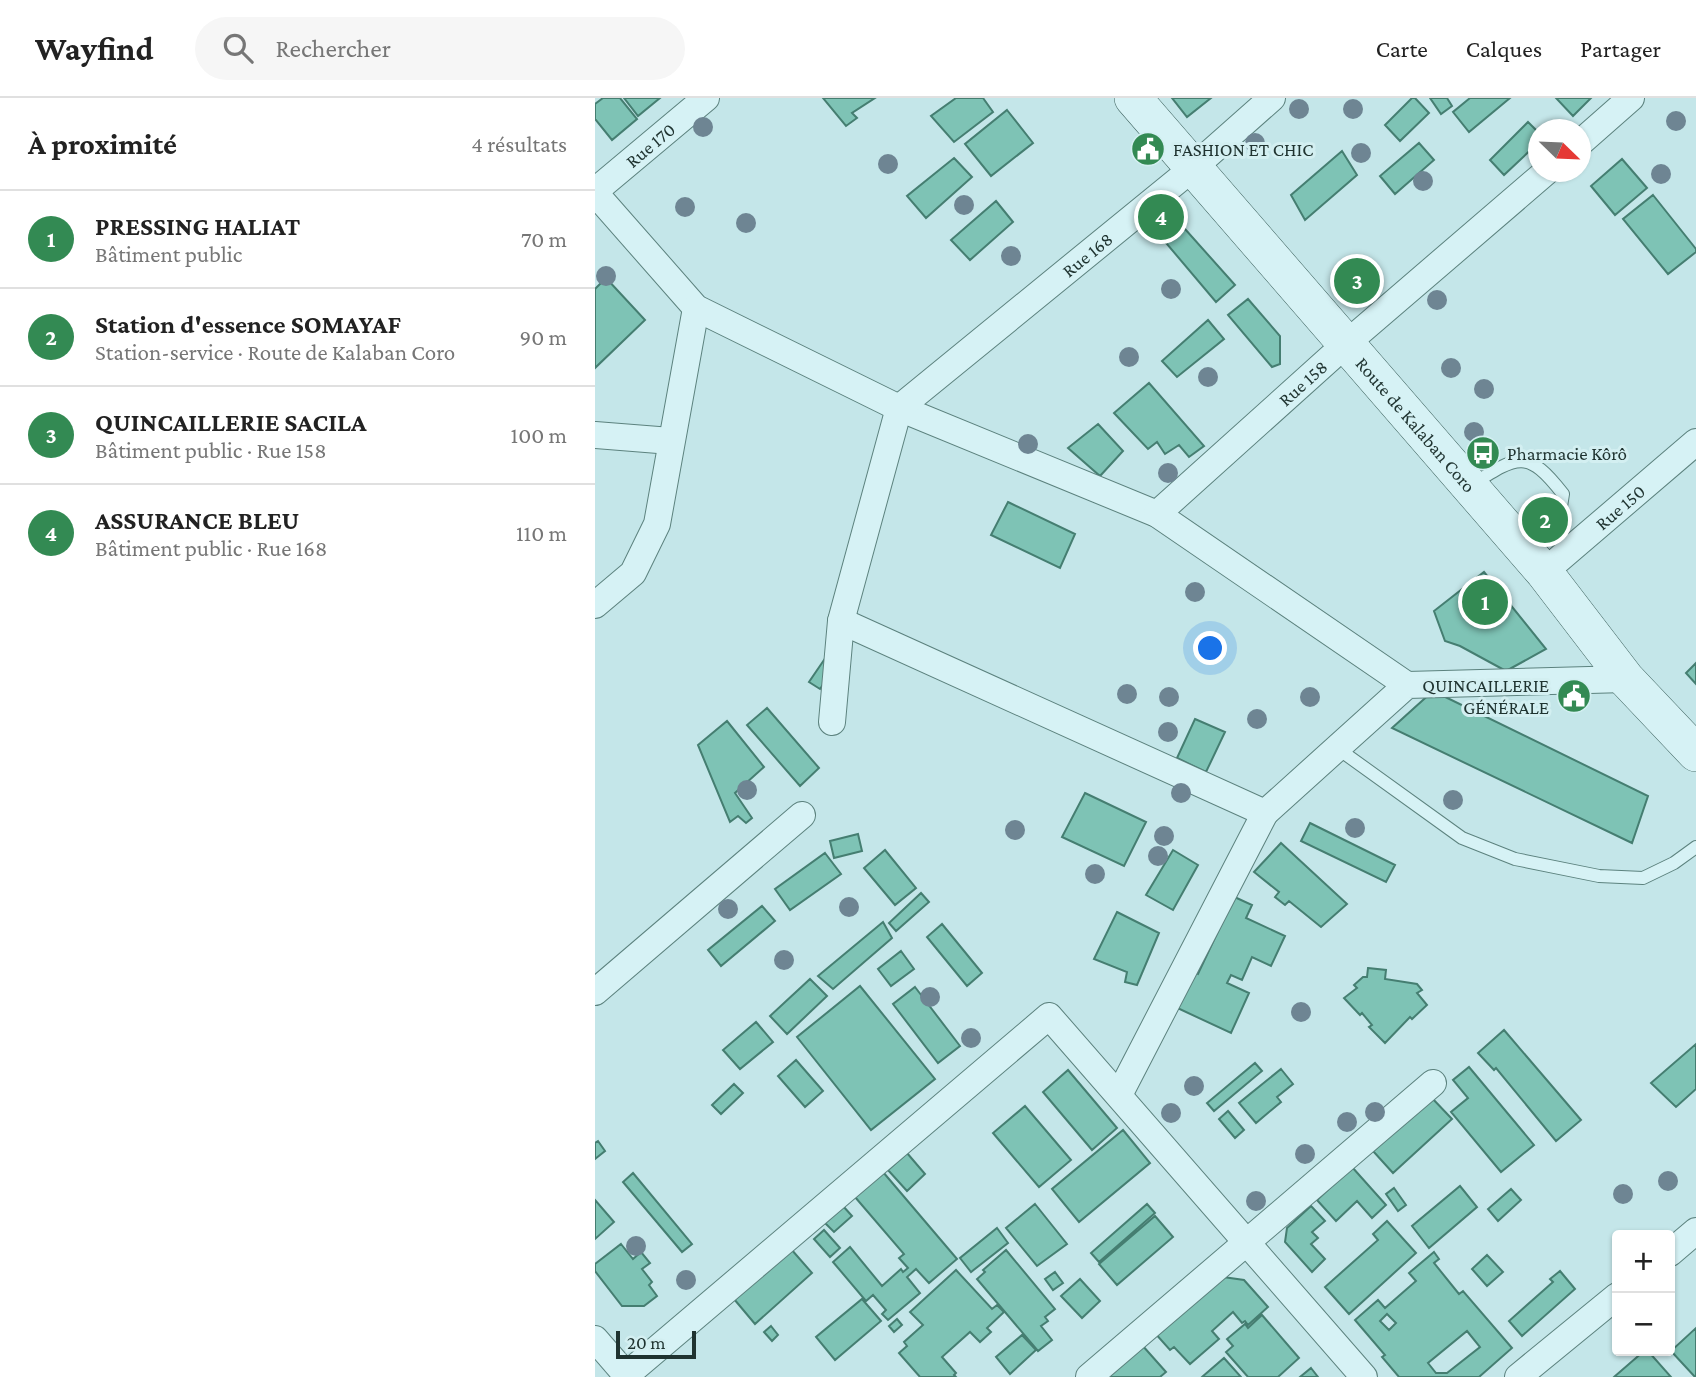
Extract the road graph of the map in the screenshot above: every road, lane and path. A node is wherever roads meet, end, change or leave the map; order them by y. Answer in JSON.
{"nodes":[{"id":1,"x":706,"y":98,"type":"edge"},
{"id":2,"x":1133,"y":98,"type":"edge"},
{"id":3,"x":1272,"y":98,"type":"edge"},
{"id":4,"x":1631,"y":98,"type":"edge"},
{"id":5,"x":1591,"y":133,"type":"edge"},
{"id":6,"x":1193,"y":168,"type":"junction"},
{"id":7,"x":1534,"y":182,"type":"edge"},
{"id":8,"x":595,"y":192,"type":"edge"},
{"id":9,"x":696,"y":308,"type":"junction"},
{"id":10,"x":1347,"y":343,"type":"junction"},
{"id":11,"x":899,"y":408,"type":"junction"},
{"id":12,"x":595,"y":435,"type":"edge"},
{"id":13,"x":671,"y":441,"type":"junction"},
{"id":14,"x":1696,"y":442,"type":"edge"},
{"id":15,"x":1470,"y":486,"type":"junction"},
{"id":16,"x":1157,"y":514,"type":"junction"},
{"id":17,"x":1537,"y":564,"type":"junction"},
{"id":18,"x":595,"y":605,"type":"edge"},
{"id":19,"x":841,"y":621,"type":"junction"},
{"id":20,"x":1626,"y":679,"type":"junction"},
{"id":21,"x":1406,"y":685,"type":"junction"},
{"id":22,"x":832,"y":722,"type":"dead end"},
{"id":23,"x":1337,"y":748,"type":"junction"},
{"id":24,"x":1696,"y":752,"type":"edge"},
{"id":25,"x":1265,"y":813,"type":"junction"},
{"id":26,"x":801,"y":815,"type":"dead end"},
{"id":27,"x":1696,"y":847,"type":"edge"},
{"id":28,"x":595,"y":992,"type":"edge"},
{"id":29,"x":1433,"y":1083,"type":"dead end"},
{"id":30,"x":1119,"y":1095,"type":"junction"},
{"id":31,"x":1696,"y":1231,"type":"edge"},
{"id":32,"x":1247,"y":1242,"type":"junction"},
{"id":33,"x":1675,"y":1249,"type":"edge"},
{"id":34,"x":1612,"y":1300,"type":"edge"},
{"id":35,"x":595,"y":1339,"type":"edge"},
{"id":36,"x":626,"y":1376,"type":"edge"},
{"id":37,"x":1089,"y":1377,"type":"edge"},
{"id":38,"x":1364,"y":1377,"type":"edge"},
{"id":39,"x":1518,"y":1377,"type":"edge"}],
"edges":[{"from":1,"to":8,"type":"street","name":"Rue 170"},
{"from":2,"to":6,"type":"main road","name":"Route de Kalaban Coro"},
{"from":3,"to":6,"type":"street","name":"Rue 168"},
{"from":4,"to":5,"type":"street"},
{"from":6,"to":10,"type":"main road","name":"Route de Kalaban Coro"},
{"from":6,"to":11,"type":"street","name":"Rue 168"},
{"from":7,"to":10,"type":"street","name":"Rue 158"},
{"from":8,"to":9,"type":"street"},
{"from":9,"to":11,"type":"street"},
{"from":9,"to":13,"type":"street"},
{"from":10,"to":15,"type":"main road","name":"Route de Kalaban Coro"},
{"from":10,"to":16,"type":"street","name":"Rue 158"},
{"from":11,"to":16,"type":"street"},
{"from":11,"to":19,"type":"street"},
{"from":12,"to":13,"type":"street"},
{"from":13,"to":18,"type":"street"},
{"from":14,"to":17,"type":"street","name":"Rue 150"},
{"from":15,"to":17,"type":"main road","name":"Route de Kalaban Coro"},
{"from":15,"to":17,"type":"lane"},
{"from":16,"to":21,"type":"street"},
{"from":17,"to":20,"type":"main road","name":"Route de Kalaban Coro"},
{"from":19,"to":22,"type":"street"},
{"from":19,"to":25,"type":"street"},
{"from":20,"to":21,"type":"street"},
{"from":20,"to":24,"type":"main road","name":"Route de Kalaban Coro"},
{"from":21,"to":23,"type":"street"},
{"from":23,"to":25,"type":"street"},
{"from":23,"to":27,"type":"lane"},
{"from":25,"to":30,"type":"street"},
{"from":26,"to":28,"type":"street"},
{"from":29,"to":32,"type":"street"},
{"from":30,"to":32,"type":"street"},
{"from":30,"to":36,"type":"street"},
{"from":31,"to":33,"type":"street"},
{"from":32,"to":37,"type":"street"},
{"from":32,"to":38,"type":"street"},
{"from":34,"to":39,"type":"street"},
{"from":35,"to":36,"type":"street"}]}
